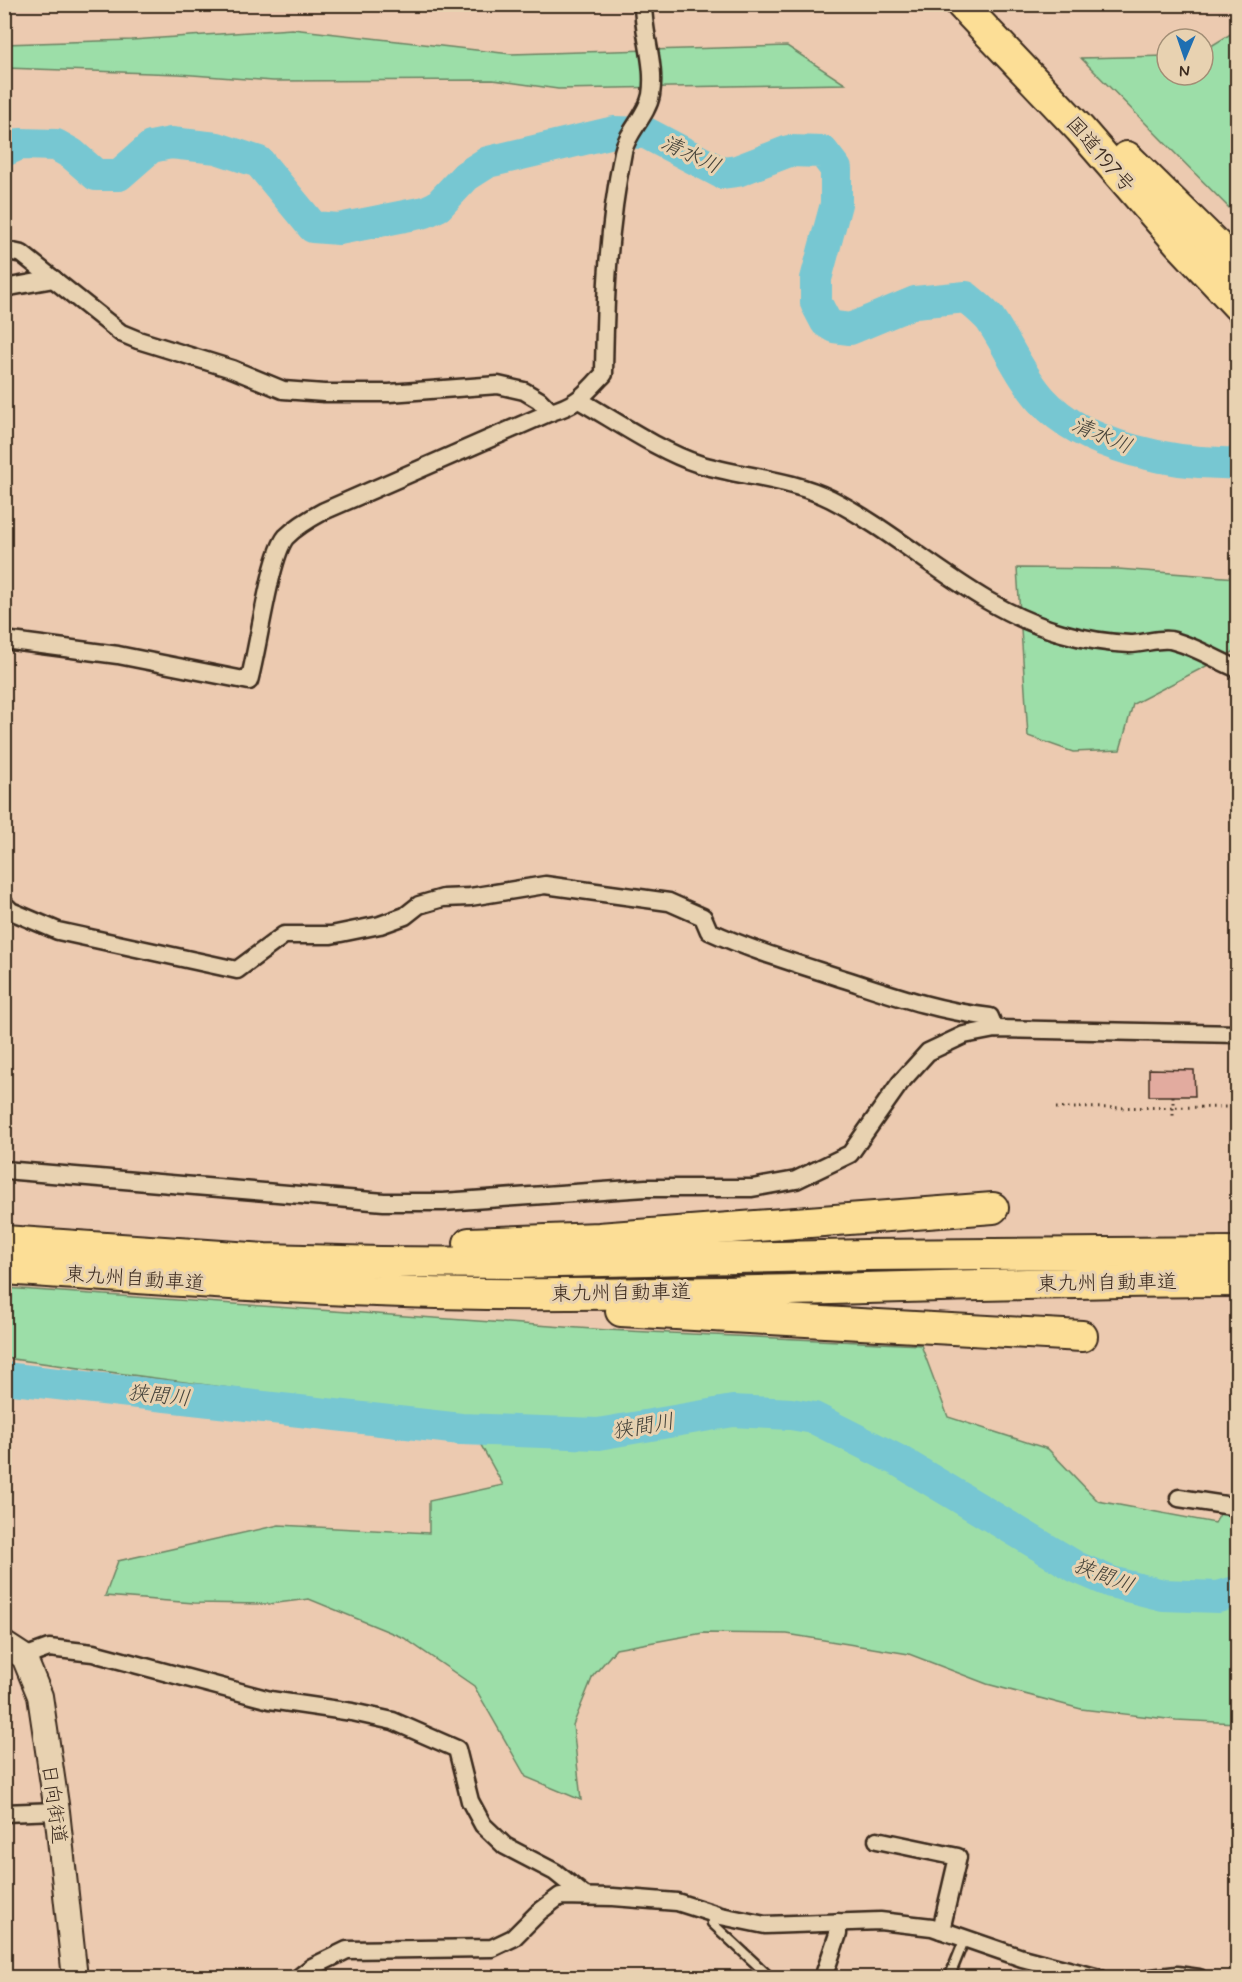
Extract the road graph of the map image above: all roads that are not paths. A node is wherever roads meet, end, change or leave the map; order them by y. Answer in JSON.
{"nodes":[{"id":1,"x":644,"y":4,"type":"edge"},
{"id":2,"x":962,"y":4,"type":"edge"},
{"id":3,"x":975,"y":4,"type":"edge"},
{"id":4,"x":1202,"y":231,"type":"junction"},
{"id":5,"x":4,"y":250,"type":"edge"},
{"id":6,"x":1238,"y":260,"type":"edge"},
{"id":7,"x":1238,"y":266,"type":"edge"},
{"id":8,"x":54,"y":279,"type":"junction"},
{"id":9,"x":4,"y":288,"type":"edge"},
{"id":10,"x":1238,"y":306,"type":"edge"},
{"id":11,"x":579,"y":400,"type":"junction"},
{"id":12,"x":551,"y":412,"type":"junction"},
{"id":13,"x":4,"y":640,"type":"edge"},
{"id":14,"x":1238,"y":669,"type":"edge"},
{"id":15,"x":4,"y":903,"type":"edge"},
{"id":16,"x":995,"y":1029,"type":"junction"},
{"id":17,"x":1238,"y":1034,"type":"edge"},
{"id":18,"x":4,"y":1170,"type":"edge"},
{"id":19,"x":993,"y":1208,"type":"dead end"},
{"id":20,"x":4,"y":1241,"type":"edge"},
{"id":21,"x":64,"y":1246,"type":"junction"},
{"id":22,"x":1238,"y":1252,"type":"edge"},
{"id":23,"x":4,"y":1269,"type":"edge"},
{"id":24,"x":1238,"y":1281,"type":"edge"},
{"id":25,"x":371,"y":1292,"type":"junction"},
{"id":26,"x":1082,"y":1336,"type":"dead end"},
{"id":27,"x":1179,"y":1497,"type":"dead end"},
{"id":28,"x":1238,"y":1507,"type":"edge"},
{"id":29,"x":14,"y":1651,"type":"edge"},
{"id":30,"x":57,"y":1811,"type":"junction"},
{"id":31,"x":4,"y":1813,"type":"edge"},
{"id":32,"x":877,"y":1840,"type":"dead end"},
{"id":33,"x":585,"y":1896,"type":"junction"},
{"id":34,"x":711,"y":1913,"type":"junction"},
{"id":35,"x":838,"y":1922,"type":"junction"},
{"id":36,"x":941,"y":1930,"type":"junction"},
{"id":37,"x":965,"y":1938,"type":"junction"},
{"id":38,"x":75,"y":1977,"type":"edge"},
{"id":39,"x":298,"y":1977,"type":"edge"},
{"id":40,"x":771,"y":1977,"type":"edge"},
{"id":41,"x":823,"y":1977,"type":"edge"},
{"id":42,"x":949,"y":1977,"type":"edge"},
{"id":43,"x":1100,"y":1977,"type":"edge"},
{"id":44,"x":1150,"y":1977,"type":"edge"},
{"id":45,"x":1199,"y":1977,"type":"edge"}],
"edges":[{"from":1,"to":11,"type":"street"},
{"from":2,"to":10,"type":"highway","name":"国道197号"},
{"from":3,"to":4,"type":"highway","name":"国道197号"},
{"from":4,"to":6,"type":"highway"},
{"from":4,"to":7,"type":"highway","name":"国道197号"},
{"from":5,"to":8,"type":"street"},
{"from":8,"to":9,"type":"street"},
{"from":8,"to":12,"type":"street"},
{"from":11,"to":12,"type":"street"},
{"from":11,"to":14,"type":"street"},
{"from":12,"to":13,"type":"street"},
{"from":15,"to":16,"type":"street"},
{"from":16,"to":17,"type":"street"},
{"from":16,"to":18,"type":"street"},
{"from":19,"to":21,"type":"highway"},
{"from":20,"to":21,"type":"highway","name":"東九州自動車道"},
{"from":21,"to":22,"type":"highway","name":"東九州自動車道"},
{"from":23,"to":25,"type":"highway","name":"東九州自動車道"},
{"from":24,"to":25,"type":"highway","name":"東九州自動車道"},
{"from":25,"to":26,"type":"highway"},
{"from":27,"to":28,"type":"street"},
{"from":29,"to":30,"type":"street","name":"日向街道"},
{"from":29,"to":33,"type":"street"},
{"from":30,"to":31,"type":"street"},
{"from":30,"to":38,"type":"street","name":"日向街道"},
{"from":32,"to":36,"type":"street"},
{"from":33,"to":34,"type":"street"},
{"from":33,"to":39,"type":"street"},
{"from":34,"to":35,"type":"street"},
{"from":34,"to":40,"type":"lane"},
{"from":35,"to":36,"type":"street"},
{"from":35,"to":41,"type":"street"},
{"from":36,"to":37,"type":"street"},
{"from":37,"to":42,"type":"lane"},
{"from":37,"to":43,"type":"street"},
{"from":44,"to":45,"type":"street"}]}
